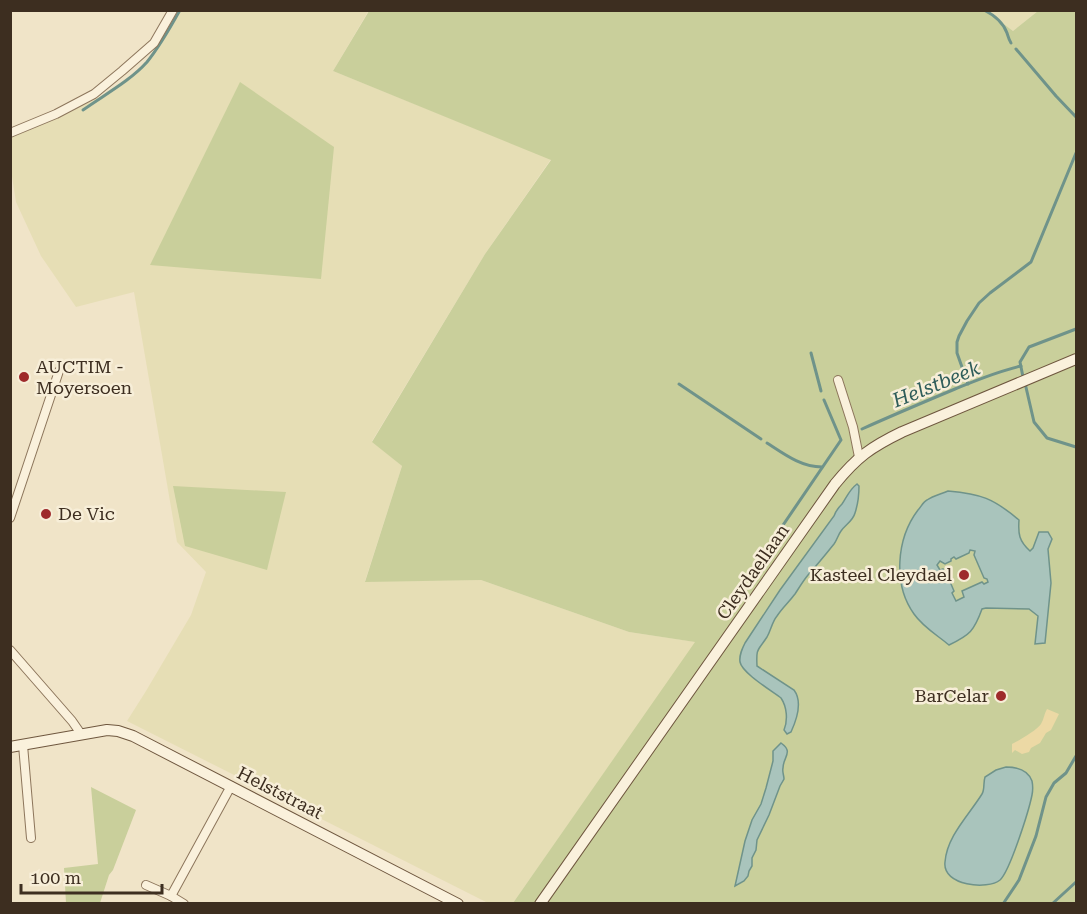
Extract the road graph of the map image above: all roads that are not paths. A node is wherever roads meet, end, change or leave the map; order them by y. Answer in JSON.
{"nodes":[{"id":1,"x":173,"y":10,"type":"edge"},
{"id":2,"x":10,"y":134,"type":"edge"},
{"id":3,"x":1077,"y":359,"type":"edge"},
{"id":4,"x":59,"y":372,"type":"dead end"},
{"id":5,"x":838,"y":380,"type":"dead end"},
{"id":6,"x":859,"y":457,"type":"junction"},
{"id":7,"x":10,"y":518,"type":"edge"},
{"id":8,"x":10,"y":650,"type":"edge"},
{"id":9,"x":81,"y":734,"type":"junction"},
{"id":10,"x":23,"y":745,"type":"junction"},
{"id":11,"x":10,"y":747,"type":"edge"},
{"id":12,"x":231,"y":786,"type":"junction"},
{"id":13,"x":31,"y":838,"type":"dead end"},
{"id":14,"x":146,"y":885,"type":"dead end"},
{"id":15,"x":171,"y":896,"type":"junction"},
{"id":16,"x":184,"y":903,"type":"edge"},
{"id":17,"x":458,"y":903,"type":"edge"},
{"id":18,"x":540,"y":903,"type":"edge"}],
"edges":[{"from":1,"to":2,"type":"street"},
{"from":3,"to":6,"type":"street","name":"Cleydaellaan"},
{"from":4,"to":7,"type":"street"},
{"from":5,"to":6,"type":"street"},
{"from":6,"to":18,"type":"street","name":"Cleydaellaan"},
{"from":8,"to":9,"type":"street"},
{"from":9,"to":10,"type":"street","name":"Helststraat"},
{"from":9,"to":12,"type":"street","name":"Helststraat"},
{"from":10,"to":11,"type":"street","name":"Helststraat"},
{"from":10,"to":13,"type":"street"},
{"from":12,"to":15,"type":"street"},
{"from":12,"to":17,"type":"street","name":"Helststraat"},
{"from":14,"to":15,"type":"street"},
{"from":15,"to":16,"type":"street"}]}
